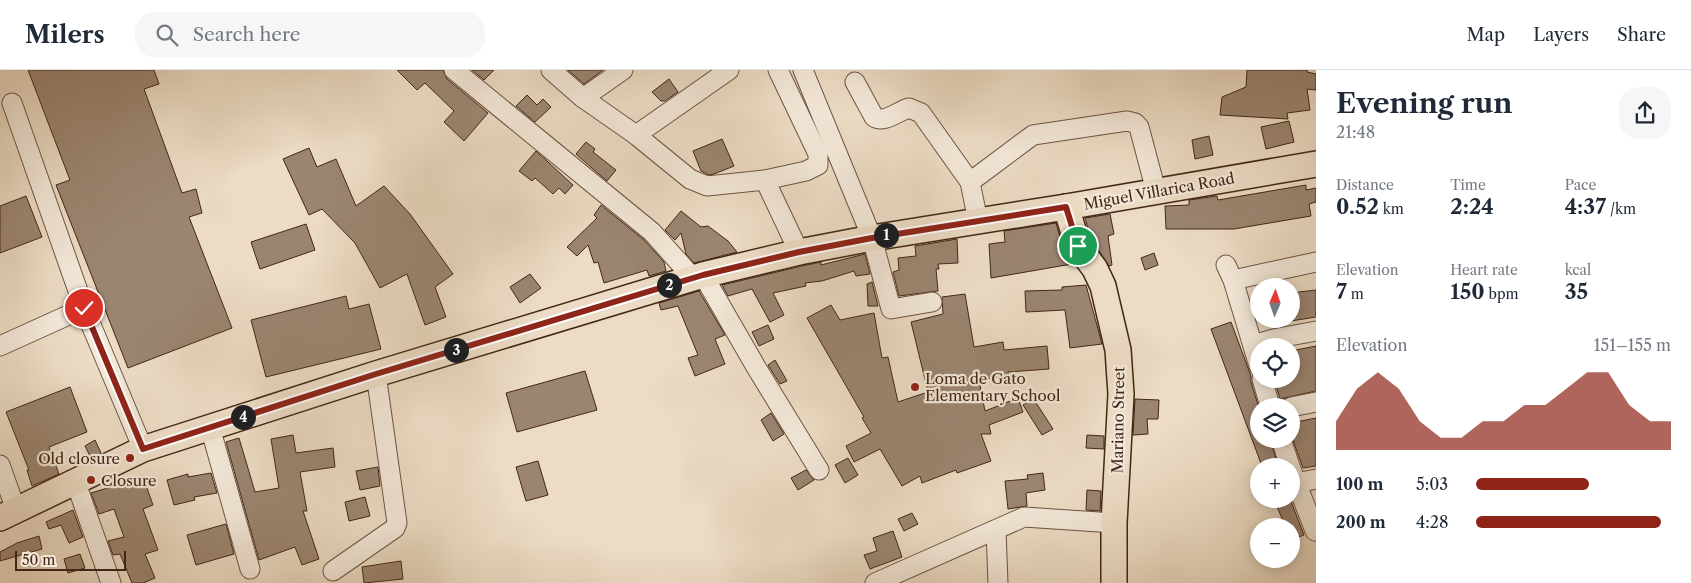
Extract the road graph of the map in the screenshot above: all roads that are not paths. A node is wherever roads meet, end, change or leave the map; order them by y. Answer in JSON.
{"nodes":[{"id":1,"x":454,"y":70,"type":"edge"},
{"id":2,"x":551,"y":70,"type":"edge"},
{"id":3,"x":623,"y":70,"type":"edge"},
{"id":4,"x":729,"y":70,"type":"edge"},
{"id":5,"x":778,"y":70,"type":"edge"},
{"id":6,"x":803,"y":70,"type":"edge"},
{"id":7,"x":855,"y":82,"type":"dead end"},
{"id":8,"x":583,"y":98,"type":"junction"},
{"id":9,"x":12,"y":104,"type":"dead end"},
{"id":10,"x":636,"y":135,"type":"junction"},
{"id":11,"x":1316,"y":164,"type":"edge"},
{"id":12,"x":765,"y":180,"type":"junction"},
{"id":13,"x":970,"y":182,"type":"junction"},
{"id":14,"x":1156,"y":191,"type":"junction"},
{"id":15,"x":1066,"y":207,"type":"junction"},
{"id":16,"x":978,"y":221,"type":"junction"},
{"id":17,"x":872,"y":238,"type":"junction"},
{"id":18,"x":799,"y":252,"type":"junction"},
{"id":19,"x":1316,"y":262,"type":"edge"},
{"id":20,"x":698,"y":277,"type":"junction"},
{"id":21,"x":932,"y":302,"type":"dead end"},
{"id":22,"x":84,"y":308,"type":"junction"},
{"id":23,"x":1316,"y":331,"type":"edge"},
{"id":24,"x":1251,"y":338,"type":"edge"},
{"id":25,"x":1278,"y":338,"type":"edge"},
{"id":26,"x":0,"y":346,"type":"edge"},
{"id":27,"x":376,"y":374,"type":"junction"},
{"id":28,"x":1316,"y":402,"type":"edge"},
{"id":29,"x":1300,"y":405,"type":"edge"},
{"id":30,"x":210,"y":427,"type":"junction"},
{"id":31,"x":143,"y":449,"type":"junction"},
{"id":32,"x":0,"y":465,"type":"edge"},
{"id":33,"x":819,"y":470,"type":"dead end"},
{"id":34,"x":1300,"y":475,"type":"edge"},
{"id":35,"x":1316,"y":479,"type":"edge"},
{"id":36,"x":76,"y":483,"type":"junction"},
{"id":37,"x":1300,"y":491,"type":"edge"},
{"id":38,"x":8,"y":514,"type":"edge"},
{"id":39,"x":1114,"y":523,"type":"junction"},
{"id":40,"x":996,"y":530,"type":"junction"},
{"id":41,"x":1315,"y":531,"type":"edge"},
{"id":42,"x":250,"y":569,"type":"dead end"},
{"id":43,"x":334,"y":572,"type":"dead end"},
{"id":44,"x":111,"y":583,"type":"edge"},
{"id":45,"x":875,"y":583,"type":"edge"},
{"id":46,"x":998,"y":583,"type":"edge"},
{"id":47,"x":1114,"y":583,"type":"edge"}],
"edges":[{"from":1,"to":20,"type":"street"},
{"from":2,"to":8,"type":"street"},
{"from":3,"to":8,"type":"street"},
{"from":4,"to":10,"type":"street"},
{"from":5,"to":12,"type":"street"},
{"from":6,"to":17,"type":"street"},
{"from":7,"to":13,"type":"street"},
{"from":8,"to":10,"type":"street"},
{"from":9,"to":22,"type":"street"},
{"from":10,"to":12,"type":"street"},
{"from":11,"to":14,"type":"main road","name":"Miguel Villarica Road"},
{"from":12,"to":18,"type":"street"},
{"from":13,"to":14,"type":"street"},
{"from":13,"to":16,"type":"street"},
{"from":14,"to":15,"type":"main road","name":"Miguel Villarica Road"},
{"from":15,"to":16,"type":"main road","name":"Miguel Villarica Road"},
{"from":15,"to":39,"type":"main road","name":"Mariano Street"},
{"from":16,"to":17,"type":"main road","name":"Miguel Villarica Road"},
{"from":17,"to":18,"type":"main road","name":"Miguel Villarica Road"},
{"from":17,"to":21,"type":"street"},
{"from":18,"to":20,"type":"main road","name":"Miguel Villarica Road"},
{"from":19,"to":24,"type":"street"},
{"from":20,"to":27,"type":"main road","name":"Miguel Villarica Road"},
{"from":20,"to":33,"type":"street"},
{"from":22,"to":26,"type":"street"},
{"from":22,"to":31,"type":"street"},
{"from":23,"to":25,"type":"street"},
{"from":27,"to":30,"type":"main road","name":"Miguel Villarica Road"},
{"from":27,"to":43,"type":"street"},
{"from":28,"to":29,"type":"street"},
{"from":30,"to":31,"type":"main road","name":"Miguel Villarica Road"},
{"from":30,"to":42,"type":"street"},
{"from":31,"to":36,"type":"main road","name":"Miguel Villarica Road"},
{"from":32,"to":38,"type":"street"},
{"from":34,"to":35,"type":"street"},
{"from":36,"to":38,"type":"main road","name":"Miguel Villarica Road"},
{"from":36,"to":44,"type":"street"},
{"from":37,"to":41,"type":"street"},
{"from":39,"to":40,"type":"street"},
{"from":39,"to":47,"type":"main road","name":"Mariano Street"},
{"from":40,"to":45,"type":"street"},
{"from":40,"to":46,"type":"street"}]}
